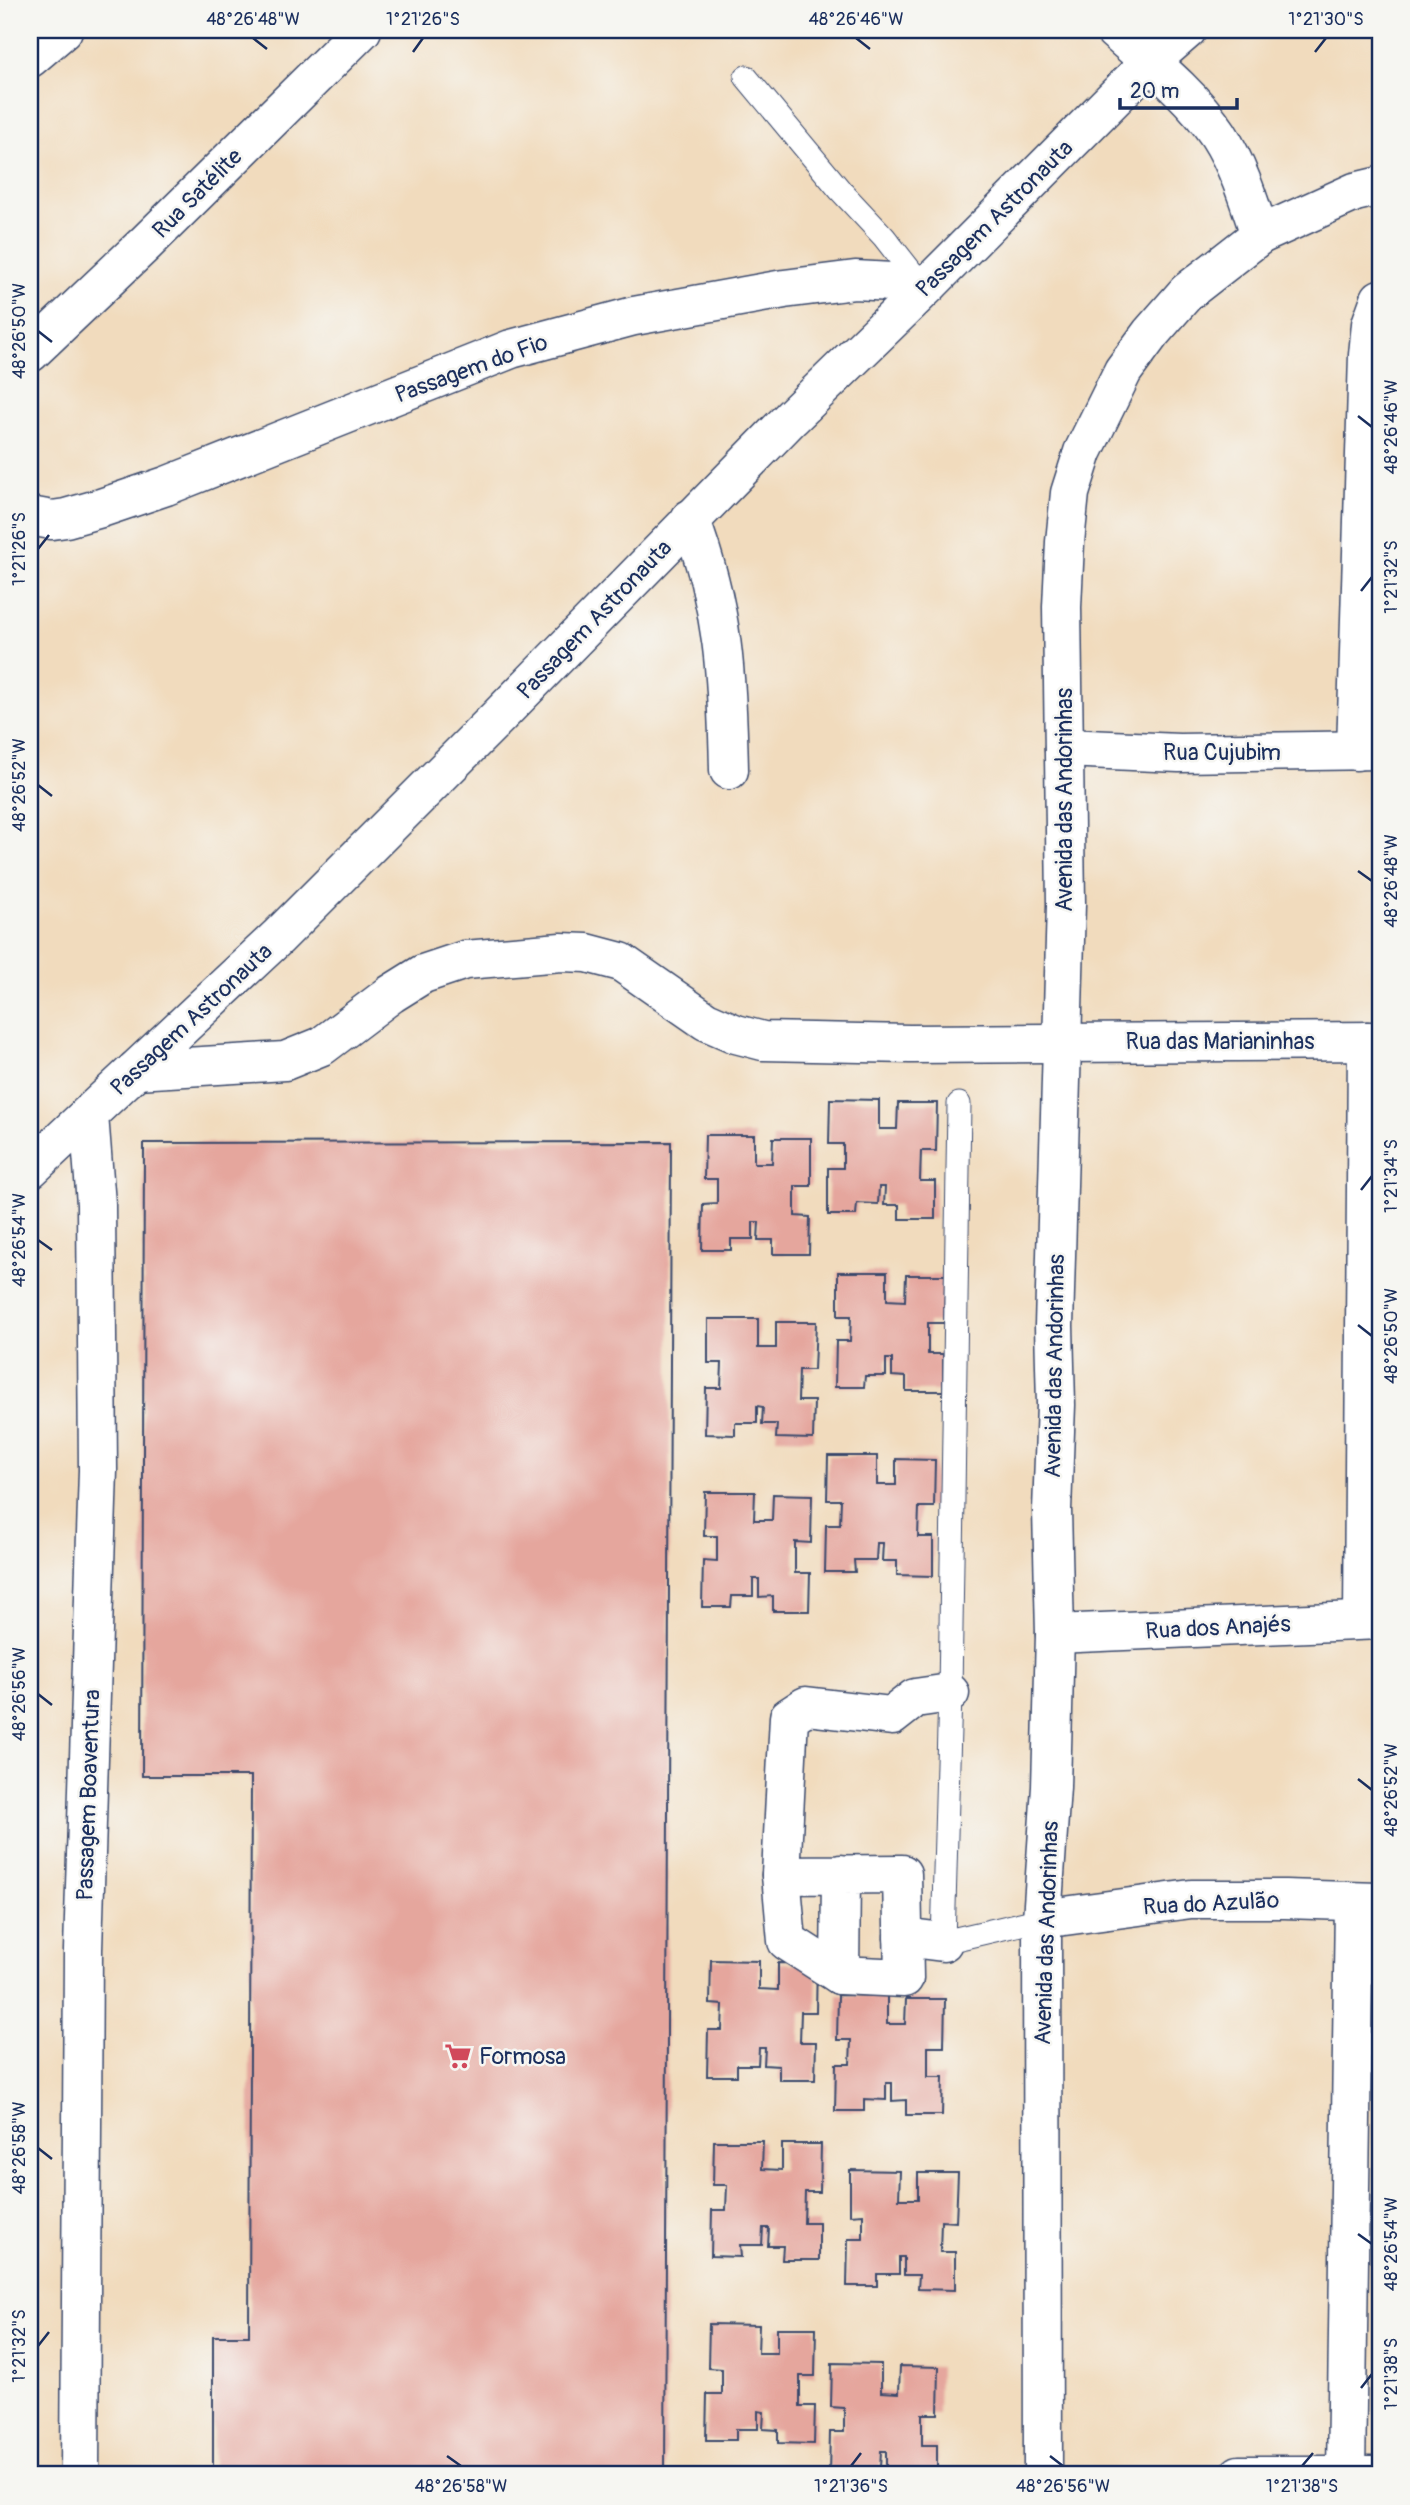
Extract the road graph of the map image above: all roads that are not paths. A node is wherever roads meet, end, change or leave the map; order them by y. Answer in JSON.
{"nodes":[{"id":1,"x":63,"y":30,"type":"edge"},
{"id":2,"x":362,"y":30,"type":"edge"},
{"id":3,"x":1114,"y":30,"type":"edge"},
{"id":4,"x":1187,"y":30,"type":"edge"},
{"id":5,"x":30,"y":58,"type":"edge"},
{"id":6,"x":1150,"y":62,"type":"junction"},
{"id":7,"x":746,"y":77,"type":"dead end"},
{"id":8,"x":1380,"y":186,"type":"edge"},
{"id":9,"x":1259,"y":235,"type":"junction"},
{"id":10,"x":925,"y":283,"type":"junction"},
{"id":11,"x":1380,"y":299,"type":"edge"},
{"id":12,"x":30,"y":353,"type":"edge"},
{"id":13,"x":30,"y":516,"type":"edge"},
{"id":14,"x":690,"y":519,"type":"junction"},
{"id":15,"x":1064,"y":748,"type":"junction"},
{"id":16,"x":1368,"y":750,"type":"edge"},
{"id":17,"x":729,"y":770,"type":"dead end"},
{"id":18,"x":1061,"y":1041,"type":"junction"},
{"id":19,"x":1373,"y":1041,"type":"edge"},
{"id":20,"x":136,"y":1070,"type":"junction"},
{"id":21,"x":959,"y":1104,"type":"dead end"},
{"id":22,"x":89,"y":1115,"type":"junction"},
{"id":23,"x":30,"y":1169,"type":"edge"},
{"id":24,"x":1371,"y":1620,"type":"edge"},
{"id":25,"x":1055,"y":1634,"type":"junction"},
{"id":26,"x":950,"y":1693,"type":"junction"},
{"id":27,"x":841,"y":1874,"type":"junction"},
{"id":28,"x":781,"y":1875,"type":"junction"},
{"id":29,"x":1367,"y":1903,"type":"edge"},
{"id":30,"x":1042,"y":1919,"type":"junction"},
{"id":31,"x":903,"y":1937,"type":"junction"},
{"id":32,"x":943,"y":1942,"type":"junction"},
{"id":33,"x":840,"y":1975,"type":"junction"},
{"id":34,"x":1363,"y":2474,"type":"edge"},
{"id":35,"x":79,"y":2475,"type":"edge"},
{"id":36,"x":1043,"y":2475,"type":"edge"},
{"id":37,"x":1239,"y":2475,"type":"edge"}],
"edges":[{"from":1,"to":5,"type":"street"},
{"from":2,"to":12,"type":"street","name":"Rua Satélite"},
{"from":3,"to":6,"type":"street"},
{"from":4,"to":6,"type":"street","name":"Passagem Astronauta"},
{"from":6,"to":9,"type":"street"},
{"from":6,"to":10,"type":"street","name":"Passagem Astronauta"},
{"from":7,"to":10,"type":"lane"},
{"from":8,"to":9,"type":"street","name":"Avenida das Andorinhas"},
{"from":9,"to":15,"type":"street","name":"Avenida das Andorinhas"},
{"from":10,"to":13,"type":"street","name":"Passagem do Fio"},
{"from":10,"to":14,"type":"street","name":"Passagem Astronauta"},
{"from":11,"to":16,"type":"street"},
{"from":14,"to":17,"type":"street"},
{"from":14,"to":20,"type":"street","name":"Passagem Astronauta"},
{"from":15,"to":16,"type":"street","name":"Rua Cujubim"},
{"from":15,"to":18,"type":"street","name":"Avenida das Andorinhas"},
{"from":18,"to":19,"type":"street","name":"Rua das Marianinhas"},
{"from":18,"to":20,"type":"street","name":"Rua das Marianinhas"},
{"from":18,"to":25,"type":"street","name":"Avenida das Andorinhas"},
{"from":19,"to":24,"type":"street"},
{"from":20,"to":22,"type":"street","name":"Passagem Astronauta"},
{"from":21,"to":26,"type":"lane"},
{"from":22,"to":23,"type":"street","name":"Passagem Astronauta"},
{"from":22,"to":35,"type":"street","name":"Passagem Boaventura"},
{"from":24,"to":25,"type":"street","name":"Rua dos Anajés"},
{"from":25,"to":30,"type":"street","name":"Avenida das Andorinhas"},
{"from":26,"to":28,"type":"street"},
{"from":26,"to":32,"type":"lane"},
{"from":27,"to":28,"type":"street"},
{"from":27,"to":31,"type":"street"},
{"from":27,"to":33,"type":"street"},
{"from":28,"to":33,"type":"street"},
{"from":29,"to":30,"type":"street","name":"Rua do Azulão"},
{"from":29,"to":34,"type":"street"},
{"from":30,"to":32,"type":"lane"},
{"from":30,"to":36,"type":"street","name":"Avenida das Andorinhas"},
{"from":31,"to":32,"type":"street"},
{"from":31,"to":33,"type":"street"},
{"from":34,"to":37,"type":"street"}]}
